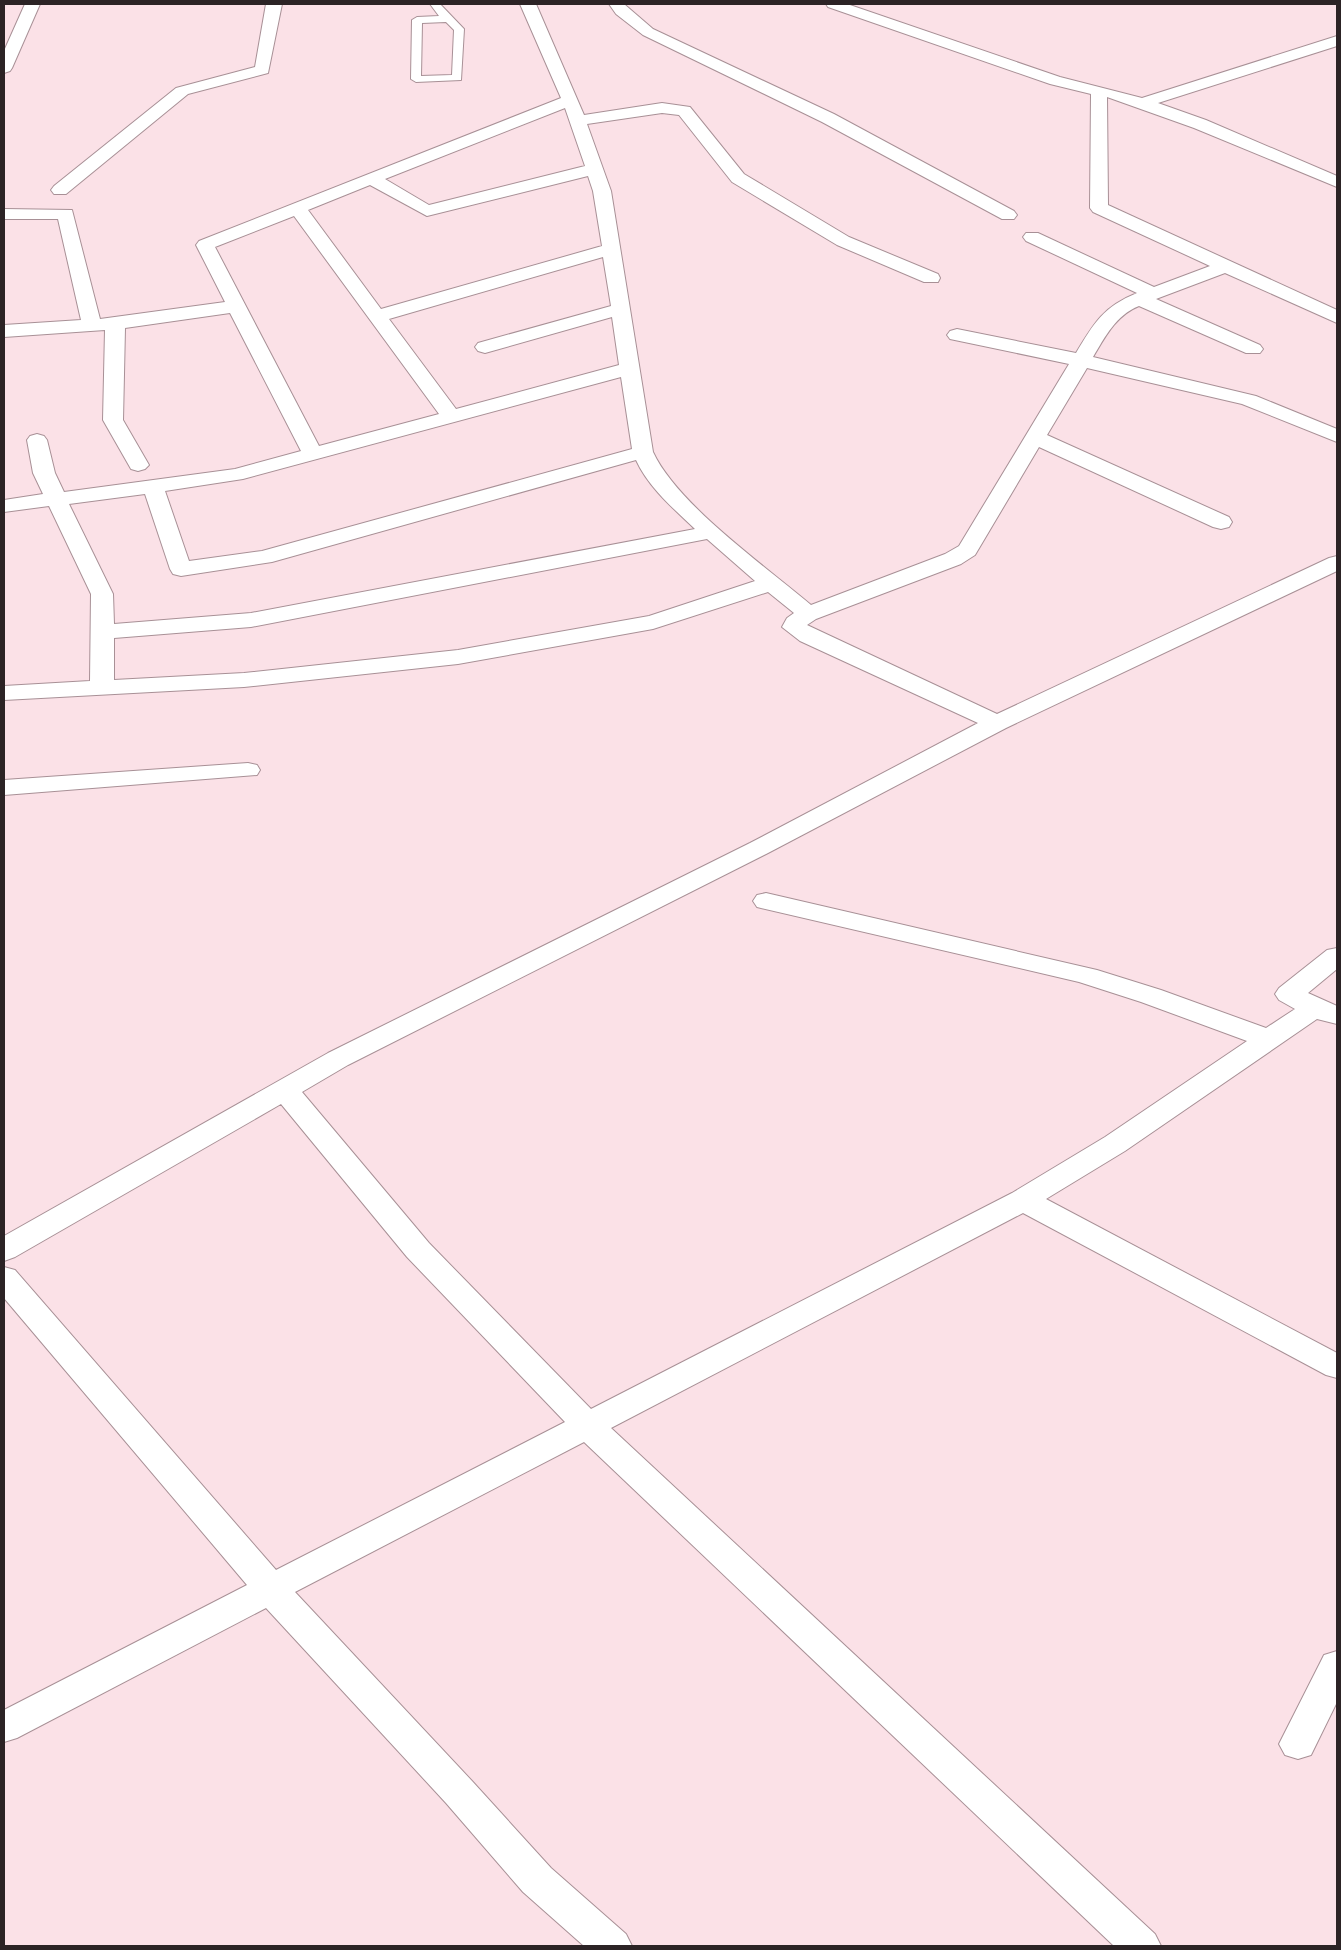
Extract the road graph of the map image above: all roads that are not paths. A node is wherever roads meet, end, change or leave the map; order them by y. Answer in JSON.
{"nodes":[{"id":1,"x":32,"y":4,"type":"edge"},
{"id":2,"x":274,"y":4,"type":"edge"},
{"id":3,"x":436,"y":4,"type":"edge"},
{"id":4,"x":528,"y":4,"type":"edge"},
{"id":5,"x":617,"y":4,"type":"edge"},
{"id":6,"x":833,"y":4,"type":"edge"},
{"id":7,"x":448,"y":20,"type":"junction"},
{"id":8,"x":1337,"y":41,"type":"edge"},
{"id":9,"x":4,"y":68,"type":"edge"},
{"id":10,"x":1099,"y":90,"type":"junction"},
{"id":11,"x":570,"y":100,"type":"junction"},
{"id":12,"x":1142,"y":103,"type":"junction"},
{"id":13,"x":577,"y":120,"type":"junction"},
{"id":14,"x":1337,"y":167,"type":"edge"},
{"id":15,"x":594,"y":169,"type":"junction"},
{"id":16,"x":1315,"y":173,"type":"junction"},
{"id":17,"x":372,"y":178,"type":"junction"},
{"id":18,"x":1337,"y":182,"type":"edge"},
{"id":19,"x":60,"y":190,"type":"dead end"},
{"id":20,"x":297,"y":208,"type":"junction"},
{"id":21,"x":4,"y":214,"type":"edge"},
{"id":22,"x":1008,"y":215,"type":"dead end"},
{"id":23,"x":1032,"y":237,"type":"dead end"},
{"id":24,"x":611,"y":249,"type":"junction"},
{"id":25,"x":1224,"y":267,"type":"junction"},
{"id":26,"x":931,"y":278,"type":"dead end"},
{"id":27,"x":1147,"y":296,"type":"junction"},
{"id":28,"x":236,"y":306,"type":"junction"},
{"id":29,"x":621,"y":309,"type":"junction"},
{"id":30,"x":377,"y":316,"type":"junction"},
{"id":31,"x":1337,"y":317,"type":"edge"},
{"id":32,"x":114,"y":324,"type":"junction"},
{"id":33,"x":92,"y":326,"type":"junction"},
{"id":34,"x":4,"y":331,"type":"edge"},
{"id":35,"x":957,"y":335,"type":"dead end"},
{"id":36,"x":485,"y":346,"type":"dead end"},
{"id":37,"x":1253,"y":349,"type":"dead end"},
{"id":38,"x":1080,"y":360,"type":"junction"},
{"id":39,"x":630,"y":368,"type":"junction"},
{"id":40,"x":451,"y":416,"type":"junction"},
{"id":41,"x":1337,"y":436,"type":"edge"},
{"id":42,"x":1034,"y":438,"type":"junction"},
{"id":43,"x":37,"y":440,"type":"dead end"},
{"id":44,"x":643,"y":452,"type":"junction"},
{"id":45,"x":313,"y":454,"type":"junction"},
{"id":46,"x":138,"y":465,"type":"dead end"},
{"id":47,"x":153,"y":486,"type":"junction"},
{"id":48,"x":56,"y":499,"type":"junction"},
{"id":49,"x":4,"y":506,"type":"edge"},
{"id":50,"x":1221,"y":522,"type":"dead end"},
{"id":51,"x":711,"y":532,"type":"junction"},
{"id":52,"x":1337,"y":563,"type":"edge"},
{"id":53,"x":771,"y":583,"type":"junction"},
{"id":54,"x":808,"y":614,"type":"junction"},
{"id":55,"x":102,"y":632,"type":"junction"},
{"id":56,"x":102,"y":686,"type":"junction"},
{"id":57,"x":4,"y":693,"type":"edge"},
{"id":58,"x":997,"y":723,"type":"junction"},
{"id":59,"x":248,"y":770,"type":"dead end"},
{"id":60,"x":4,"y":788,"type":"edge"},
{"id":61,"x":766,"y":901,"type":"dead end"},
{"id":62,"x":1337,"y":956,"type":"edge"},
{"id":63,"x":1328,"y":1012,"type":"edge"},
{"id":64,"x":1269,"y":1039,"type":"junction"},
{"id":65,"x":285,"y":1090,"type":"junction"},
{"id":66,"x":1023,"y":1200,"type":"junction"},
{"id":67,"x":4,"y":1250,"type":"edge"},
{"id":68,"x":4,"y":1278,"type":"edge"},
{"id":69,"x":1337,"y":1367,"type":"edge"},
{"id":70,"x":586,"y":1424,"type":"junction"},
{"id":71,"x":270,"y":1588,"type":"junction"},
{"id":72,"x":1337,"y":1665,"type":"edge"},
{"id":73,"x":4,"y":1727,"type":"edge"},
{"id":74,"x":1298,"y":1744,"type":"dead end"},
{"id":75,"x":612,"y":1946,"type":"edge"},
{"id":76,"x":1142,"y":1946,"type":"edge"}],
"edges":[{"from":1,"to":9,"type":"street"},
{"from":2,"to":19,"type":"street"},
{"from":3,"to":7,"type":"lane"},
{"from":4,"to":11,"type":"street"},
{"from":5,"to":22,"type":"street"},
{"from":6,"to":10,"type":"street"},
{"from":7,"to":7,"type":"lane"},
{"from":8,"to":12,"type":"street"},
{"from":10,"to":12,"type":"street"},
{"from":10,"to":25,"type":"street"},
{"from":11,"to":13,"type":"street"},
{"from":11,"to":17,"type":"street"},
{"from":12,"to":16,"type":"street"},
{"from":13,"to":15,"type":"street"},
{"from":13,"to":26,"type":"street"},
{"from":14,"to":16,"type":"street"},
{"from":15,"to":17,"type":"street"},
{"from":15,"to":24,"type":"street"},
{"from":16,"to":18,"type":"street"},
{"from":17,"to":20,"type":"street"},
{"from":20,"to":28,"type":"street"},
{"from":20,"to":30,"type":"street"},
{"from":21,"to":33,"type":"street"},
{"from":23,"to":27,"type":"street"},
{"from":24,"to":29,"type":"street"},
{"from":24,"to":30,"type":"street"},
{"from":25,"to":27,"type":"street"},
{"from":25,"to":31,"type":"street"},
{"from":27,"to":37,"type":"street"},
{"from":27,"to":38,"type":"street"},
{"from":28,"to":32,"type":"street"},
{"from":28,"to":45,"type":"street"},
{"from":29,"to":36,"type":"street"},
{"from":29,"to":39,"type":"street"},
{"from":30,"to":40,"type":"street"},
{"from":32,"to":33,"type":"street"},
{"from":32,"to":46,"type":"street"},
{"from":33,"to":34,"type":"street"},
{"from":35,"to":38,"type":"street"},
{"from":38,"to":41,"type":"street"},
{"from":38,"to":42,"type":"street"},
{"from":39,"to":40,"type":"street"},
{"from":39,"to":44,"type":"street"},
{"from":40,"to":45,"type":"street"},
{"from":42,"to":50,"type":"street"},
{"from":42,"to":54,"type":"street"},
{"from":43,"to":48,"type":"street"},
{"from":44,"to":47,"type":"street"},
{"from":44,"to":51,"type":"street"},
{"from":45,"to":47,"type":"street"},
{"from":47,"to":48,"type":"street"},
{"from":48,"to":49,"type":"street"},
{"from":48,"to":55,"type":"street"},
{"from":51,"to":53,"type":"street"},
{"from":51,"to":55,"type":"street"},
{"from":52,"to":58,"type":"street"},
{"from":53,"to":54,"type":"street"},
{"from":53,"to":56,"type":"street"},
{"from":54,"to":58,"type":"street"},
{"from":55,"to":56,"type":"street"},
{"from":56,"to":57,"type":"street"},
{"from":58,"to":65,"type":"street"},
{"from":59,"to":60,"type":"street"},
{"from":61,"to":64,"type":"street"},
{"from":62,"to":63,"type":"street"},
{"from":63,"to":64,"type":"street"},
{"from":64,"to":66,"type":"street"},
{"from":65,"to":67,"type":"street"},
{"from":65,"to":70,"type":"street"},
{"from":66,"to":69,"type":"street"},
{"from":66,"to":70,"type":"street"},
{"from":68,"to":71,"type":"street"},
{"from":70,"to":71,"type":"street"},
{"from":70,"to":76,"type":"street"},
{"from":71,"to":73,"type":"street"},
{"from":71,"to":75,"type":"street"},
{"from":72,"to":74,"type":"street"}]}
